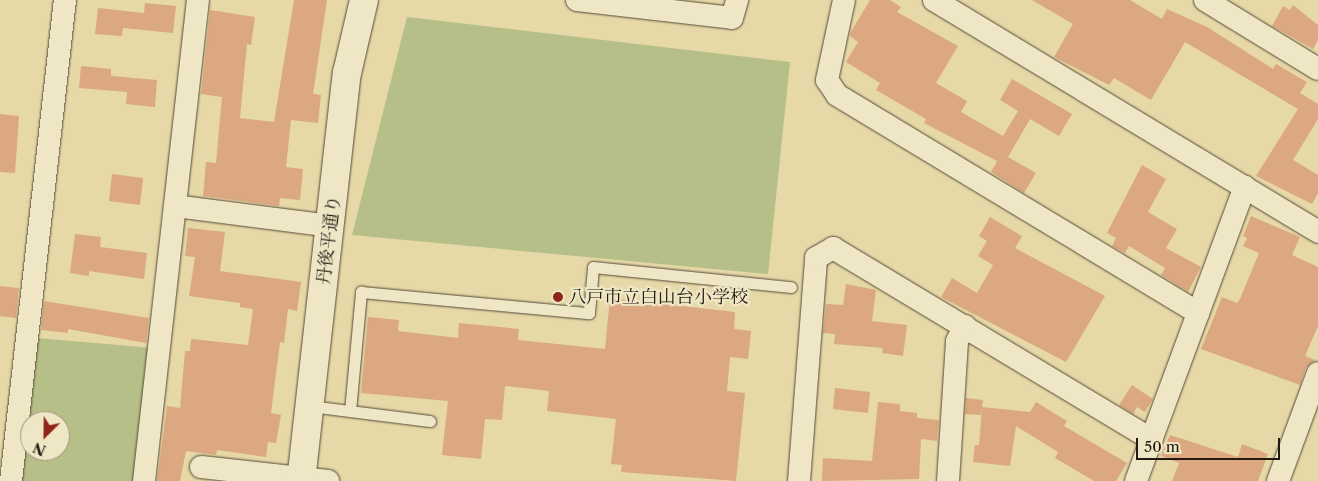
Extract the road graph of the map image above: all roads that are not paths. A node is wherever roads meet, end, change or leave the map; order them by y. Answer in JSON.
{"nodes":[{"id":1,"x":65,"y":0,"type":"edge"},
{"id":2,"x":198,"y":0,"type":"edge"},
{"id":3,"x":364,"y":0,"type":"edge"},
{"id":4,"x":577,"y":0,"type":"edge"},
{"id":5,"x":737,"y":0,"type":"edge"},
{"id":6,"x":844,"y":0,"type":"edge"},
{"id":7,"x":934,"y":0,"type":"edge"},
{"id":8,"x":1206,"y":0,"type":"edge"},
{"id":9,"x":1318,"y":69,"type":"edge"},
{"id":10,"x":1245,"y":187,"type":"junction"},
{"id":11,"x":175,"y":206,"type":"junction"},
{"id":12,"x":331,"y":226,"type":"junction"},
{"id":13,"x":1318,"y":232,"type":"edge"},
{"id":14,"x":791,"y":287,"type":"dead end"},
{"id":15,"x":1198,"y":313,"type":"junction"},
{"id":16,"x":965,"y":326,"type":"junction"},
{"id":17,"x":1318,"y":374,"type":"edge"},
{"id":18,"x":309,"y":406,"type":"junction"},
{"id":19,"x":350,"y":411,"type":"junction"},
{"id":20,"x":430,"y":421,"type":"dead end"},
{"id":21,"x":1152,"y":440,"type":"junction"},
{"id":22,"x":201,"y":467,"type":"dead end"},
{"id":23,"x":0,"y":476,"type":"edge"},
{"id":24,"x":301,"y":480,"type":"edge"},
{"id":25,"x":6,"y":481,"type":"edge"},
{"id":26,"x":11,"y":481,"type":"edge"},
{"id":27,"x":144,"y":481,"type":"edge"},
{"id":28,"x":328,"y":481,"type":"edge"},
{"id":29,"x":799,"y":481,"type":"edge"},
{"id":30,"x":948,"y":481,"type":"edge"},
{"id":31,"x":1136,"y":481,"type":"edge"},
{"id":32,"x":1278,"y":481,"type":"edge"}],
"edges":[{"from":1,"to":26,"type":"street"},
{"from":2,"to":11,"type":"street"},
{"from":3,"to":12,"type":"street","name":"丹後平通り"},
{"from":4,"to":5,"type":"street"},
{"from":6,"to":15,"type":"street"},
{"from":7,"to":10,"type":"street"},
{"from":8,"to":9,"type":"street"},
{"from":10,"to":13,"type":"street"},
{"from":10,"to":15,"type":"street"},
{"from":11,"to":12,"type":"street"},
{"from":11,"to":27,"type":"street"},
{"from":12,"to":18,"type":"street","name":"丹後平通り"},
{"from":14,"to":19,"type":"lane"},
{"from":15,"to":21,"type":"street"},
{"from":16,"to":21,"type":"street"},
{"from":16,"to":29,"type":"street"},
{"from":16,"to":30,"type":"street"},
{"from":17,"to":32,"type":"street"},
{"from":18,"to":19,"type":"lane"},
{"from":18,"to":24,"type":"street","name":"丹後平通り"},
{"from":19,"to":20,"type":"lane"},
{"from":21,"to":31,"type":"street"},
{"from":22,"to":24,"type":"street"},
{"from":23,"to":25,"type":"street"},
{"from":24,"to":28,"type":"street"}]}
